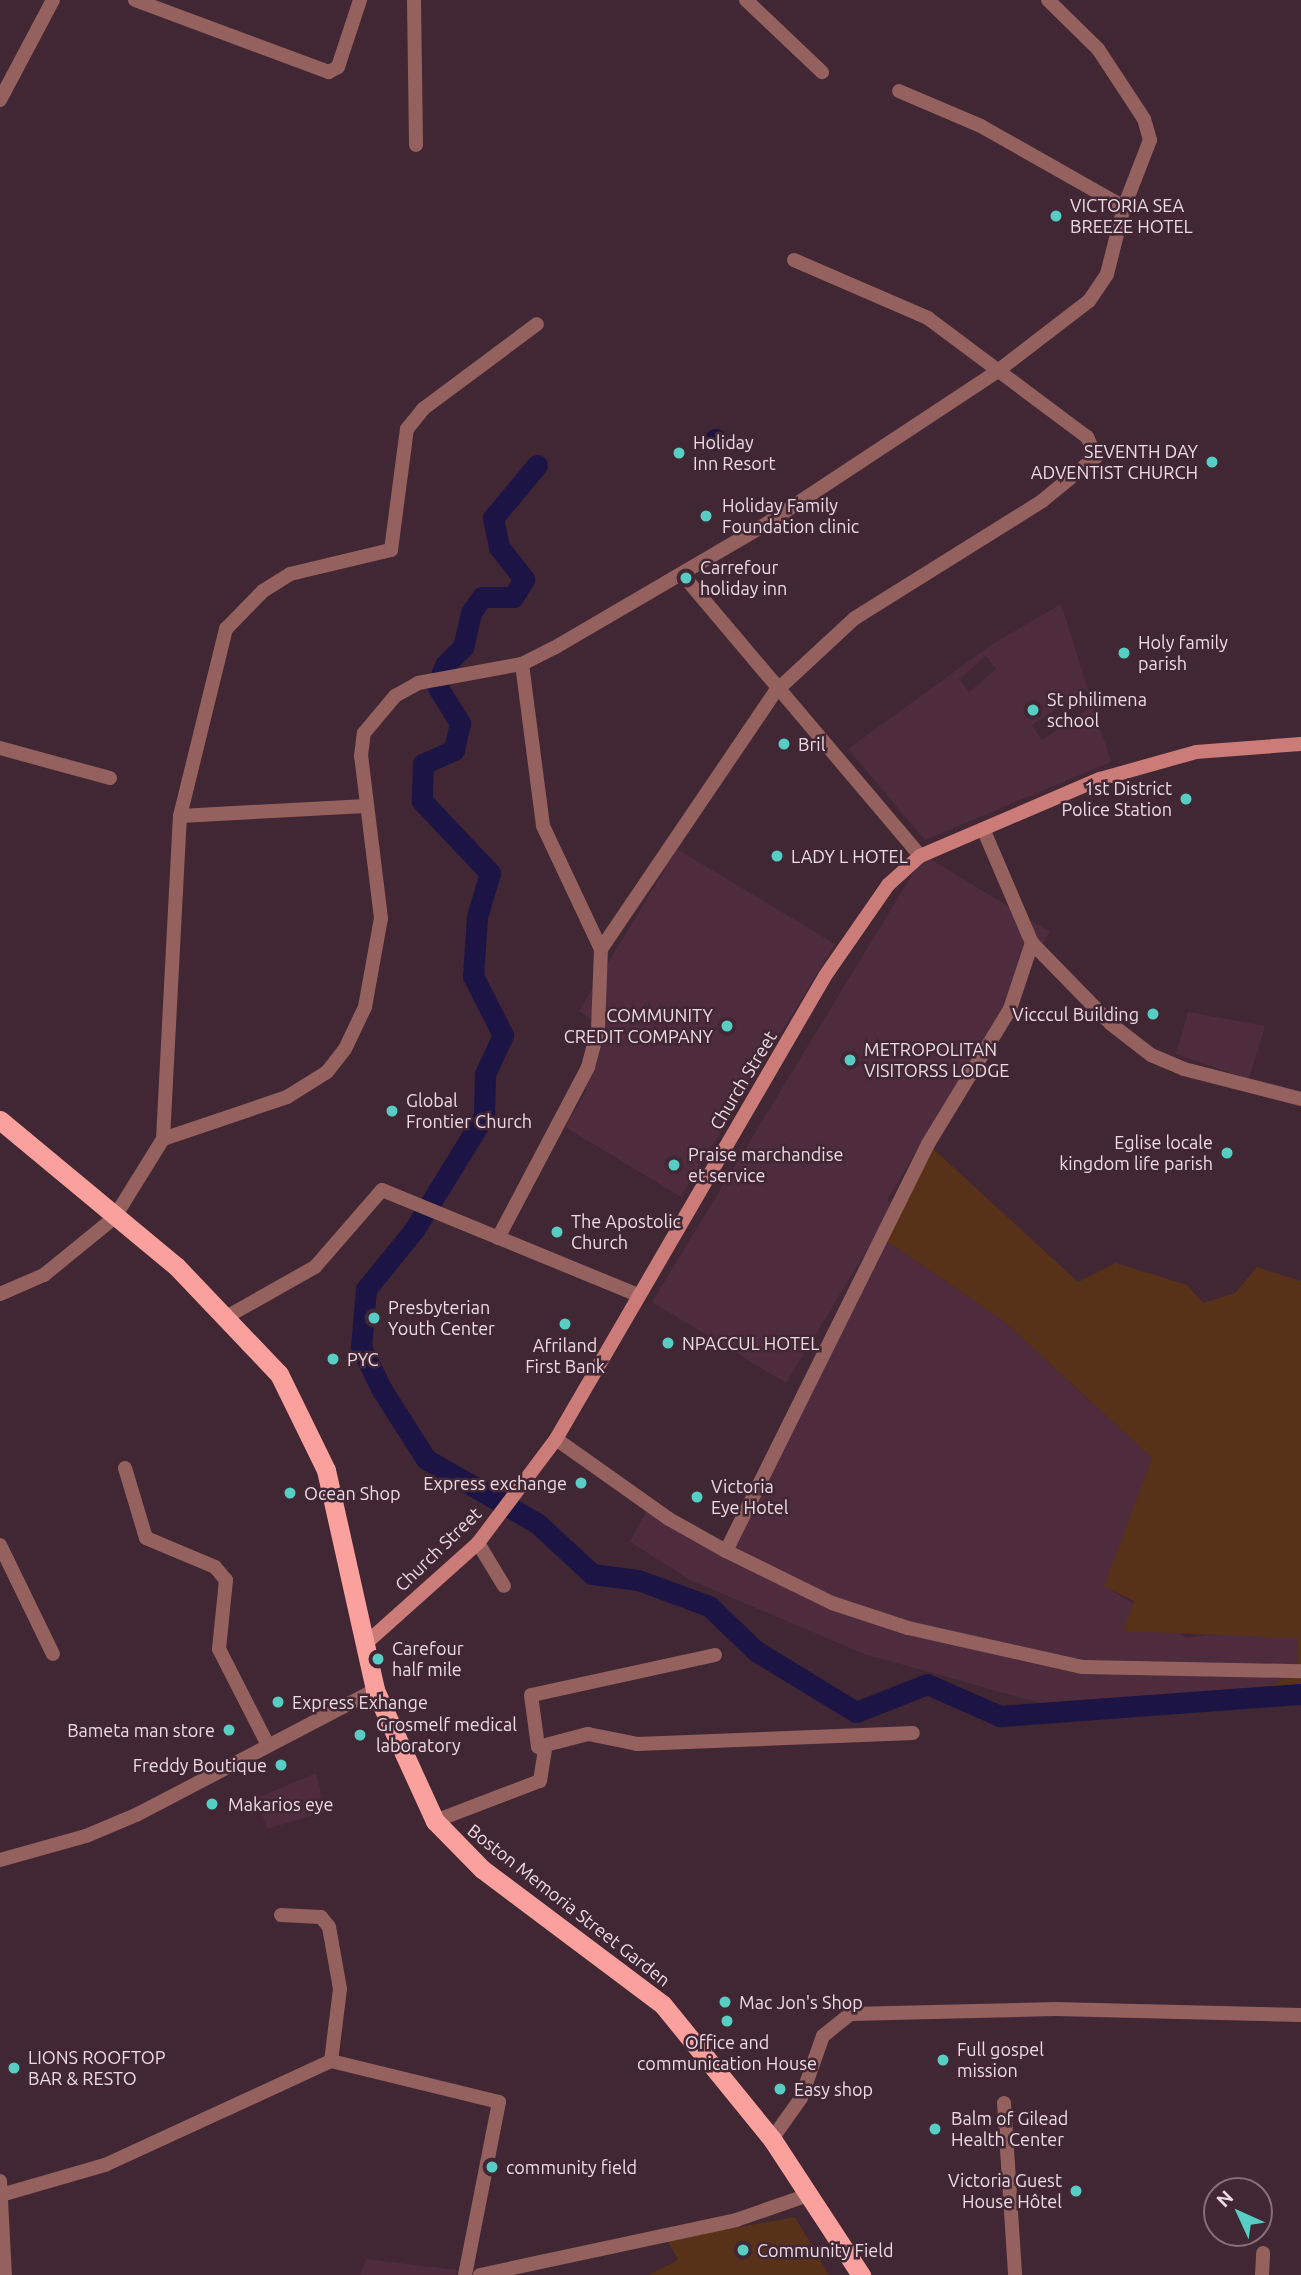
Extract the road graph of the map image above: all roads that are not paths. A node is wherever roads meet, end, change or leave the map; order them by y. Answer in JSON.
{"nodes":[{"id":1,"x":53,"y":0,"type":"edge"},
{"id":2,"x":135,"y":0,"type":"edge"},
{"id":3,"x":360,"y":0,"type":"edge"},
{"id":4,"x":414,"y":0,"type":"edge"},
{"id":5,"x":746,"y":0,"type":"edge"},
{"id":6,"x":1048,"y":0,"type":"edge"},
{"id":7,"x":822,"y":72,"type":"dead end"},
{"id":8,"x":899,"y":91,"type":"dead end"},
{"id":9,"x":0,"y":100,"type":"edge"},
{"id":10,"x":416,"y":145,"type":"dead end"},
{"id":11,"x":1124,"y":207,"type":"junction"},
{"id":12,"x":794,"y":261,"type":"dead end"},
{"id":13,"x":537,"y":324,"type":"dead end"},
{"id":14,"x":995,"y":373,"type":"junction"},
{"id":15,"x":682,"y":574,"type":"junction"},
{"id":16,"x":522,"y":664,"type":"junction"},
{"id":17,"x":775,"y":692,"type":"junction"},
{"id":18,"x":1301,"y":744,"type":"edge"},
{"id":19,"x":0,"y":748,"type":"edge"},
{"id":20,"x":110,"y":778,"type":"dead end"},
{"id":21,"x":366,"y":806,"type":"junction"},
{"id":22,"x":180,"y":816,"type":"junction"},
{"id":23,"x":984,"y":831,"type":"junction"},
{"id":24,"x":920,"y":856,"type":"junction"},
{"id":25,"x":1032,"y":943,"type":"junction"},
{"id":26,"x":601,"y":949,"type":"junction"},
{"id":27,"x":1301,"y":1099,"type":"edge"},
{"id":28,"x":0,"y":1120,"type":"edge"},
{"id":29,"x":163,"y":1139,"type":"junction"},
{"id":30,"x":114,"y":1218,"type":"junction"},
{"id":31,"x":498,"y":1238,"type":"junction"},
{"id":32,"x":0,"y":1294,"type":"edge"},
{"id":33,"x":635,"y":1294,"type":"junction"},
{"id":34,"x":228,"y":1316,"type":"junction"},
{"id":35,"x":556,"y":1439,"type":"junction"},
{"id":36,"x":125,"y":1468,"type":"dead end"},
{"id":37,"x":478,"y":1543,"type":"junction"},
{"id":38,"x":0,"y":1545,"type":"edge"},
{"id":39,"x":726,"y":1551,"type":"junction"},
{"id":40,"x":503,"y":1586,"type":"dead end"},
{"id":41,"x":364,"y":1644,"type":"junction"},
{"id":42,"x":54,"y":1654,"type":"dead end"},
{"id":43,"x":715,"y":1655,"type":"dead end"},
{"id":44,"x":1301,"y":1671,"type":"edge"},
{"id":45,"x":375,"y":1690,"type":"junction"},
{"id":46,"x":913,"y":1732,"type":"dead end"},
{"id":47,"x":268,"y":1745,"type":"junction"},
{"id":48,"x":545,"y":1750,"type":"junction"},
{"id":49,"x":435,"y":1821,"type":"junction"},
{"id":50,"x":0,"y":1860,"type":"edge"},
{"id":51,"x":281,"y":1915,"type":"dead end"},
{"id":52,"x":1301,"y":2015,"type":"edge"},
{"id":53,"x":331,"y":2060,"type":"junction"},
{"id":54,"x":1004,"y":2103,"type":"dead end"},
{"id":55,"x":772,"y":2139,"type":"junction"},
{"id":56,"x":0,"y":2181,"type":"edge"},
{"id":57,"x":811,"y":2194,"type":"junction"},
{"id":58,"x":1,"y":2195,"type":"edge"},
{"id":59,"x":1263,"y":2253,"type":"dead end"},
{"id":60,"x":5,"y":2275,"type":"edge"},
{"id":61,"x":465,"y":2275,"type":"edge"},
{"id":62,"x":480,"y":2275,"type":"edge"},
{"id":63,"x":861,"y":2275,"type":"edge"},
{"id":64,"x":1015,"y":2275,"type":"edge"},
{"id":65,"x":1262,"y":2275,"type":"edge"}],
"edges":[{"from":1,"to":9,"type":"street"},
{"from":2,"to":3,"type":"street"},
{"from":4,"to":10,"type":"street"},
{"from":5,"to":7,"type":"street"},
{"from":6,"to":11,"type":"street"},
{"from":8,"to":11,"type":"street"},
{"from":11,"to":14,"type":"street"},
{"from":12,"to":14,"type":"street"},
{"from":13,"to":22,"type":"street"},
{"from":14,"to":15,"type":"street"},
{"from":14,"to":17,"type":"street"},
{"from":15,"to":16,"type":"street"},
{"from":15,"to":17,"type":"street"},
{"from":16,"to":21,"type":"street"},
{"from":16,"to":26,"type":"street"},
{"from":17,"to":24,"type":"street"},
{"from":17,"to":26,"type":"street"},
{"from":18,"to":23,"type":"main road","name":"Church Street"},
{"from":19,"to":20,"type":"street"},
{"from":21,"to":22,"type":"street"},
{"from":21,"to":29,"type":"street"},
{"from":22,"to":29,"type":"street"},
{"from":23,"to":24,"type":"main road","name":"Church Street"},
{"from":23,"to":25,"type":"street"},
{"from":24,"to":33,"type":"main road","name":"Church Street"},
{"from":25,"to":27,"type":"street"},
{"from":25,"to":39,"type":"street"},
{"from":26,"to":31,"type":"street"},
{"from":28,"to":30,"type":"highway","name":"Boston Memoria Street Garden"},
{"from":29,"to":30,"type":"street"},
{"from":30,"to":32,"type":"street"},
{"from":30,"to":34,"type":"highway","name":"Boston Memoria Street Garden"},
{"from":31,"to":33,"type":"street"},
{"from":31,"to":34,"type":"street"},
{"from":33,"to":35,"type":"main road","name":"Church Street"},
{"from":34,"to":41,"type":"highway","name":"Boston Memoria Street Garden"},
{"from":35,"to":37,"type":"main road","name":"Church Street"},
{"from":35,"to":39,"type":"street"},
{"from":36,"to":47,"type":"street"},
{"from":37,"to":40,"type":"street"},
{"from":37,"to":41,"type":"main road","name":"Church Street"},
{"from":38,"to":42,"type":"street"},
{"from":39,"to":44,"type":"street"},
{"from":41,"to":45,"type":"highway","name":"Boston Memoria Street Garden"},
{"from":43,"to":48,"type":"street"},
{"from":45,"to":47,"type":"street"},
{"from":45,"to":49,"type":"highway","name":"Boston Memoria Street Garden"},
{"from":46,"to":48,"type":"street"},
{"from":47,"to":50,"type":"street"},
{"from":48,"to":49,"type":"street"},
{"from":49,"to":55,"type":"highway","name":"Boston Memoria Street Garden"},
{"from":51,"to":53,"type":"street"},
{"from":52,"to":55,"type":"street"},
{"from":53,"to":58,"type":"street"},
{"from":53,"to":61,"type":"street"},
{"from":54,"to":64,"type":"street"},
{"from":55,"to":57,"type":"highway","name":"Boston Memoria Street Garden"},
{"from":56,"to":58,"type":"street"},
{"from":57,"to":62,"type":"street"},
{"from":57,"to":63,"type":"highway","name":"Boston Memoria Street Garden"},
{"from":58,"to":60,"type":"street"},
{"from":59,"to":65,"type":"street"}]}
